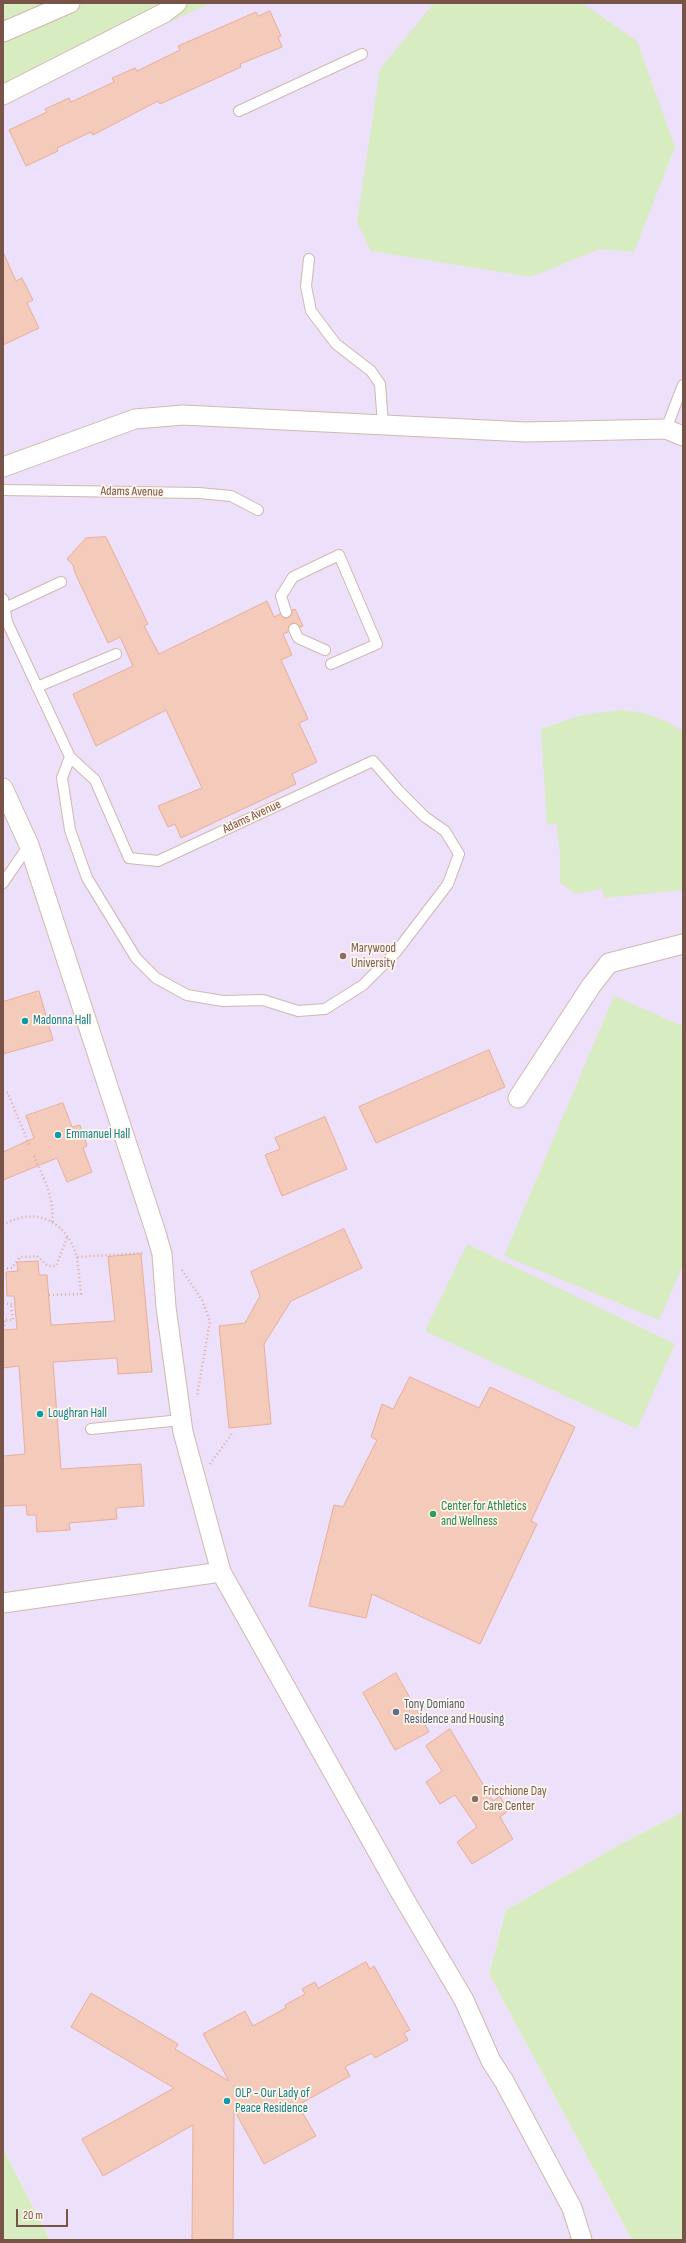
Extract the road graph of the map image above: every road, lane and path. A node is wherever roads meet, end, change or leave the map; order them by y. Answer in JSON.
{"nodes":[{"id":1,"x":70,"y":3,"type":"edge"},
{"id":2,"x":177,"y":3,"type":"edge"},
{"id":3,"x":3,"y":32,"type":"edge"},
{"id":4,"x":362,"y":54,"type":"dead end"},
{"id":5,"x":3,"y":95,"type":"edge"},
{"id":6,"x":239,"y":111,"type":"dead end"},
{"id":7,"x":309,"y":259,"type":"dead end"},
{"id":8,"x":683,"y":385,"type":"edge"},
{"id":9,"x":383,"y":425,"type":"junction"},
{"id":10,"x":666,"y":429,"type":"junction"},
{"id":11,"x":683,"y":436,"type":"edge"},
{"id":12,"x":3,"y":467,"type":"edge"},
{"id":13,"x":3,"y":490,"type":"edge"},
{"id":14,"x":258,"y":510,"type":"dead end"},
{"id":15,"x":61,"y":582,"type":"dead end"},
{"id":16,"x":4,"y":603,"type":"edge"},
{"id":17,"x":286,"y":612,"type":"dead end"},
{"id":18,"x":294,"y":630,"type":"dead end"},
{"id":19,"x":325,"y":650,"type":"dead end"},
{"id":20,"x":116,"y":654,"type":"dead end"},
{"id":21,"x":331,"y":664,"type":"dead end"},
{"id":22,"x":38,"y":687,"type":"junction"},
{"id":23,"x":70,"y":757,"type":"junction"},
{"id":24,"x":3,"y":788,"type":"edge"},
{"id":25,"x":29,"y":845,"type":"junction"},
{"id":26,"x":5,"y":882,"type":"edge"},
{"id":27,"x":683,"y":944,"type":"edge"},
{"id":28,"x":3,"y":1091,"type":"edge"},
{"id":29,"x":8,"y":1093,"type":"junction"},
{"id":30,"x":3,"y":1096,"type":"edge"},
{"id":31,"x":518,"y":1098,"type":"dead end"},
{"id":32,"x":30,"y":1147,"type":"dead end"},
{"id":33,"x":34,"y":1156,"type":"dead end"},
{"id":34,"x":52,"y":1223,"type":"junction"},
{"id":35,"x":3,"y":1225,"type":"edge"},
{"id":36,"x":68,"y":1234,"type":"junction"},
{"id":37,"x":162,"y":1254,"type":"junction"},
{"id":38,"x":77,"y":1257,"type":"junction"},
{"id":39,"x":3,"y":1268,"type":"edge"},
{"id":40,"x":49,"y":1296,"type":"dead end"},
{"id":41,"x":3,"y":1303,"type":"edge"},
{"id":42,"x":15,"y":1305,"type":"dead end"},
{"id":43,"x":11,"y":1306,"type":"junction"},
{"id":44,"x":3,"y":1328,"type":"edge"},
{"id":45,"x":197,"y":1397,"type":"dead end"},
{"id":46,"x":181,"y":1420,"type":"junction"},
{"id":47,"x":91,"y":1429,"type":"dead end"},
{"id":48,"x":233,"y":1432,"type":"dead end"},
{"id":49,"x":198,"y":1480,"type":"junction"},
{"id":50,"x":221,"y":1572,"type":"junction"},
{"id":51,"x":3,"y":1603,"type":"edge"},
{"id":52,"x":582,"y":2240,"type":"edge"}],
"edges":[{"from":1,"to":3,"type":"street"},
{"from":2,"to":5,"type":"street"},
{"from":4,"to":6,"type":"lane"},
{"from":7,"to":9,"type":"lane"},
{"from":8,"to":10,"type":"lane"},
{"from":9,"to":10,"type":"street"},
{"from":9,"to":12,"type":"street"},
{"from":10,"to":11,"type":"street"},
{"from":13,"to":14,"type":"lane","name":"Adams Avenue"},
{"from":15,"to":16,"type":"lane"},
{"from":16,"to":22,"type":"lane"},
{"from":17,"to":21,"type":"lane"},
{"from":18,"to":19,"type":"lane"},
{"from":20,"to":22,"type":"lane"},
{"from":22,"to":23,"type":"lane"},
{"from":23,"to":23,"type":"lane","name":"Adams Avenue"},
{"from":24,"to":25,"type":"street"},
{"from":25,"to":26,"type":"lane"},
{"from":25,"to":37,"type":"street"},
{"from":27,"to":31,"type":"street"},
{"from":28,"to":29,"type":"path"},
{"from":29,"to":30,"type":"path"},
{"from":29,"to":32,"type":"path"},
{"from":33,"to":34,"type":"path"},
{"from":34,"to":35,"type":"path"},
{"from":34,"to":36,"type":"path"},
{"from":36,"to":38,"type":"path"},
{"from":36,"to":39,"type":"path"},
{"from":37,"to":38,"type":"path"},
{"from":37,"to":45,"type":"path"},
{"from":37,"to":46,"type":"street"},
{"from":38,"to":40,"type":"path"},
{"from":41,"to":43,"type":"path"},
{"from":42,"to":43,"type":"path"},
{"from":43,"to":44,"type":"path"},
{"from":46,"to":47,"type":"lane"},
{"from":46,"to":49,"type":"street"},
{"from":48,"to":49,"type":"path"},
{"from":49,"to":50,"type":"street"},
{"from":50,"to":51,"type":"street"},
{"from":50,"to":52,"type":"street"}]}
